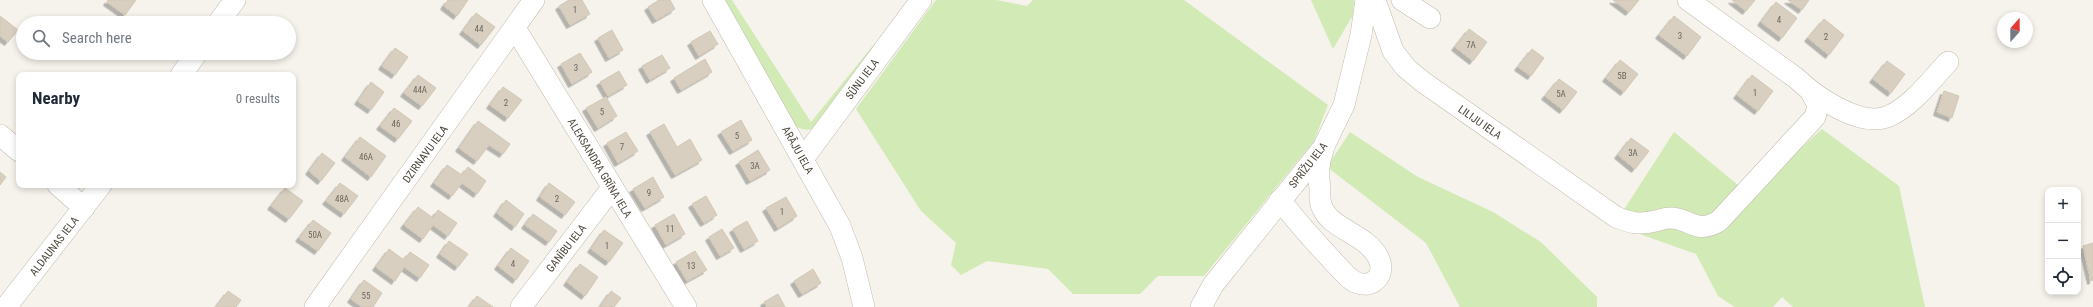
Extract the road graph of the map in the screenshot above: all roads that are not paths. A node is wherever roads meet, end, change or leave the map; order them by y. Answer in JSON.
{"nodes":[{"id":1,"x":235,"y":0,"type":"edge"},
{"id":2,"x":534,"y":0,"type":"edge"},
{"id":3,"x":713,"y":0,"type":"edge"},
{"id":4,"x":921,"y":0,"type":"edge"},
{"id":5,"x":1366,"y":0,"type":"edge"},
{"id":6,"x":1375,"y":0,"type":"edge"},
{"id":7,"x":1402,"y":0,"type":"edge"},
{"id":8,"x":1688,"y":0,"type":"edge"},
{"id":9,"x":223,"y":16,"type":"edge"},
{"id":10,"x":1430,"y":18,"type":"dead end"},
{"id":11,"x":515,"y":28,"type":"junction"},
{"id":12,"x":192,"y":60,"type":"edge"},
{"id":13,"x":1948,"y":62,"type":"dead end"},
{"id":14,"x":183,"y":72,"type":"edge"},
{"id":15,"x":1811,"y":92,"type":"junction"},
{"id":16,"x":0,"y":135,"type":"edge"},
{"id":17,"x":16,"y":148,"type":"edge"},
{"id":18,"x":1323,"y":148,"type":"junction"},
{"id":19,"x":803,"y":159,"type":"junction"},
{"id":20,"x":61,"y":188,"type":"edge"},
{"id":21,"x":99,"y":188,"type":"edge"},
{"id":22,"x":612,"y":188,"type":"junction"},
{"id":23,"x":1280,"y":200,"type":"junction"},
{"id":24,"x":84,"y":208,"type":"junction"},
{"id":25,"x":6,"y":307,"type":"edge"},
{"id":26,"x":314,"y":307,"type":"edge"},
{"id":27,"x":521,"y":307,"type":"edge"},
{"id":28,"x":686,"y":307,"type":"edge"},
{"id":29,"x":864,"y":307,"type":"edge"},
{"id":30,"x":1201,"y":307,"type":"edge"}],
"edges":[{"from":1,"to":9,"type":"street"},
{"from":2,"to":11,"type":"street","name":"DZIRNAVU IELA"},
{"from":3,"to":19,"type":"street","name":"ARĀJU IELA"},
{"from":4,"to":19,"type":"street","name":"SŪNU IELA"},
{"from":5,"to":18,"type":"street","name":"SPRĪŽU IELA"},
{"from":6,"to":15,"type":"street","name":"LILIJU IELA"},
{"from":7,"to":10,"type":"street"},
{"from":8,"to":15,"type":"street"},
{"from":11,"to":22,"type":"street","name":"ALEKSANDRA GRĪNA IELA"},
{"from":11,"to":26,"type":"street","name":"DZIRNAVU IELA"},
{"from":12,"to":14,"type":"street"},
{"from":13,"to":15,"type":"street"},
{"from":16,"to":17,"type":"street"},
{"from":18,"to":23,"type":"street","name":"SPRĪŽU IELA"},
{"from":18,"to":23,"type":"street"},
{"from":19,"to":29,"type":"street","name":"ARĀJU IELA"},
{"from":20,"to":24,"type":"street"},
{"from":21,"to":24,"type":"street","name":"ALDAUNAS IELA"},
{"from":22,"to":27,"type":"street","name":"GANĪBU IELA"},
{"from":22,"to":28,"type":"street","name":"ALEKSANDRA GRĪNA IELA"},
{"from":23,"to":30,"type":"street","name":"SPRĪŽU IELA"},
{"from":24,"to":25,"type":"street","name":"ALDAUNAS IELA"}]}
